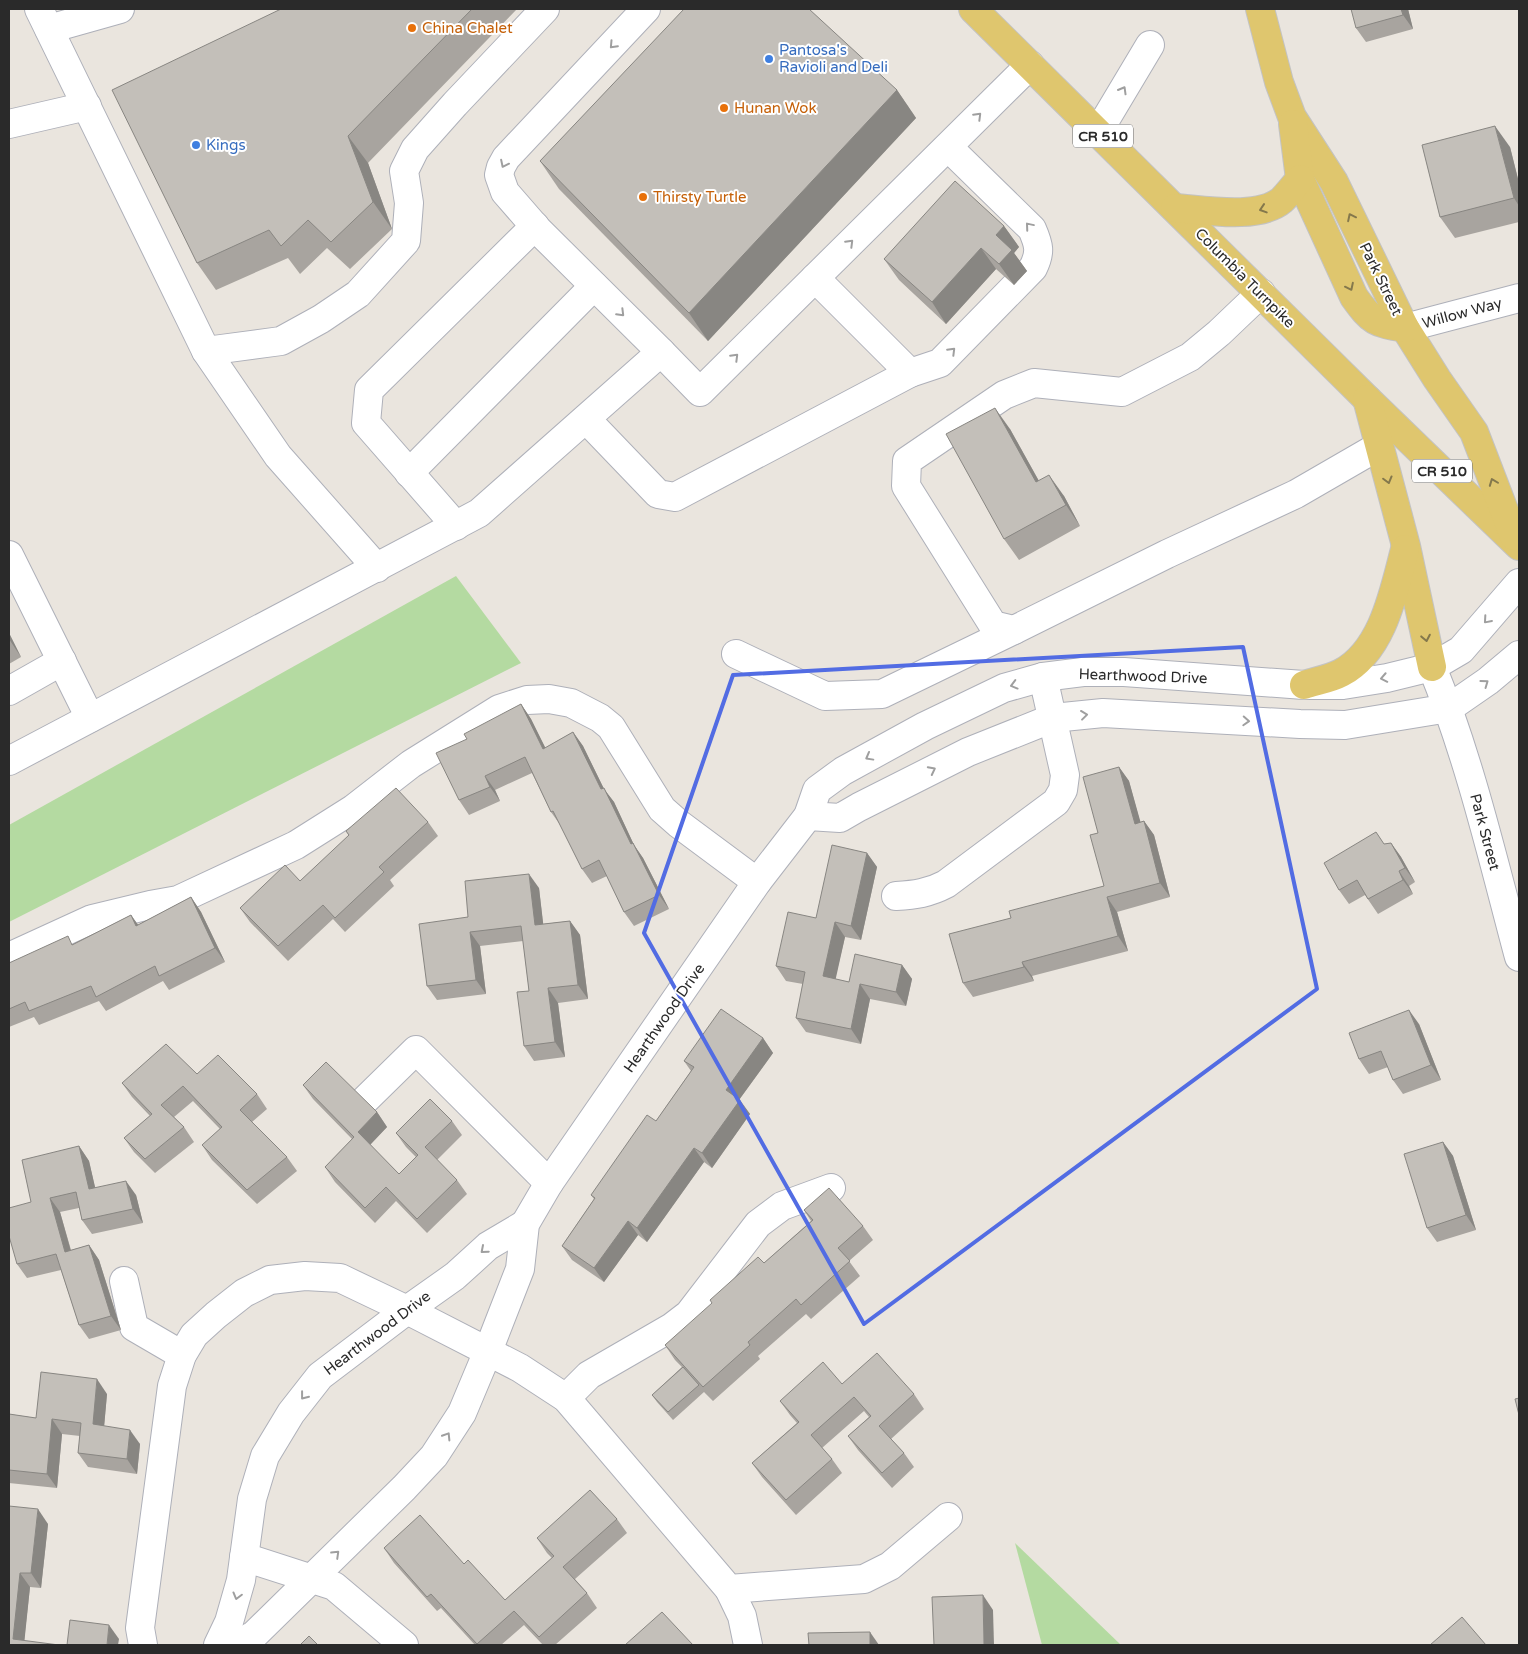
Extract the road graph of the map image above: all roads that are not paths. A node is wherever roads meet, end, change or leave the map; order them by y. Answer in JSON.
{"nodes":[{"id":1,"x":120,"y":9,"type":"edge"},
{"id":2,"x":545,"y":9,"type":"edge"},
{"id":3,"x":646,"y":9,"type":"edge"},
{"id":4,"x":972,"y":9,"type":"edge"},
{"id":5,"x":1260,"y":9,"type":"edge"},
{"id":6,"x":44,"y":19,"type":"edge"},
{"id":7,"x":1150,"y":44,"type":"dead end"},
{"id":8,"x":1030,"y":65,"type":"junction"},
{"id":9,"x":87,"y":106,"type":"junction"},
{"id":10,"x":1292,"y":117,"type":"junction"},
{"id":11,"x":9,"y":124,"type":"edge"},
{"id":12,"x":1098,"y":132,"type":"junction"},
{"id":13,"x":948,"y":146,"type":"junction"},
{"id":14,"x":1300,"y":179,"type":"junction"},
{"id":15,"x":1175,"y":208,"type":"junction"},
{"id":16,"x":535,"y":226,"type":"junction"},
{"id":17,"x":815,"y":278,"type":"junction"},
{"id":18,"x":594,"y":286,"type":"junction"},
{"id":19,"x":1260,"y":293,"type":"junction"},
{"id":20,"x":1519,"y":298,"type":"edge"},
{"id":21,"x":1405,"y":328,"type":"junction"},
{"id":22,"x":206,"y":351,"type":"junction"},
{"id":23,"x":661,"y":352,"type":"junction"},
{"id":24,"x":910,"y":373,"type":"junction"},
{"id":25,"x":1367,"y":399,"type":"junction"},
{"id":26,"x":586,"y":419,"type":"junction"},
{"id":27,"x":1379,"y":446,"type":"junction"},
{"id":28,"x":409,"y":473,"type":"junction"},
{"id":29,"x":456,"y":526,"type":"junction"},
{"id":30,"x":1518,"y":545,"type":"edge"},
{"id":31,"x":1406,"y":546,"type":"junction"},
{"id":32,"x":9,"y":555,"type":"edge"},
{"id":33,"x":377,"y":568,"type":"junction"},
{"id":34,"x":1519,"y":583,"type":"edge"},
{"id":35,"x":1014,"y":630,"type":"junction"},
{"id":36,"x":736,"y":654,"type":"dead end"},
{"id":37,"x":1519,"y":655,"type":"edge"},
{"id":38,"x":62,"y":661,"type":"junction"},
{"id":39,"x":1432,"y":667,"type":"junction"},
{"id":40,"x":1043,"y":677,"type":"junction"},
{"id":41,"x":1304,"y":685,"type":"junction"},
{"id":42,"x":9,"y":691,"type":"edge"},
{"id":43,"x":1448,"y":708,"type":"junction"},
{"id":44,"x":90,"y":718,"type":"junction"},
{"id":45,"x":1053,"y":718,"type":"junction"},
{"id":46,"x":9,"y":761,"type":"edge"},
{"id":47,"x":808,"y":816,"type":"junction"},
{"id":48,"x":1509,"y":881,"type":"edge"},
{"id":49,"x":757,"y":882,"type":"junction"},
{"id":50,"x":896,"y":896,"type":"dead end"},
{"id":51,"x":9,"y":957,"type":"edge"},
{"id":52,"x":1519,"y":957,"type":"edge"},
{"id":53,"x":365,"y":1100,"type":"edge"},
{"id":54,"x":549,"y":1183,"type":"junction"},
{"id":55,"x":831,"y":1188,"type":"edge"},
{"id":56,"x":525,"y":1224,"type":"junction"},
{"id":57,"x":124,"y":1281,"type":"dead end"},
{"id":58,"x":407,"y":1310,"type":"junction"},
{"id":59,"x":488,"y":1351,"type":"junction"},
{"id":60,"x":182,"y":1355,"type":"junction"},
{"id":61,"x":566,"y":1398,"type":"junction"},
{"id":62,"x":948,"y":1517,"type":"dead end"},
{"id":63,"x":244,"y":1557,"type":"junction"},
{"id":64,"x":312,"y":1578,"type":"junction"},
{"id":65,"x":729,"y":1589,"type":"junction"},
{"id":66,"x":143,"y":1645,"type":"edge"},
{"id":67,"x":218,"y":1645,"type":"edge"},
{"id":68,"x":236,"y":1645,"type":"edge"},
{"id":69,"x":404,"y":1645,"type":"edge"},
{"id":70,"x":748,"y":1645,"type":"edge"}],
"edges":[{"from":1,"to":6,"type":"street"},
{"from":2,"to":22,"type":"street"},
{"from":3,"to":16,"type":"street","one_way":true},
{"from":4,"to":8,"type":"main road","name":"Columbia Turnpike","number":"CR 510"},
{"from":5,"to":10,"type":"main road","name":"Park Street"},
{"from":6,"to":9,"type":"street"},
{"from":12,"to":7,"type":"street","one_way":true},
{"from":8,"to":12,"type":"main road","name":"Columbia Turnpike","number":"CR 510"},
{"from":13,"to":8,"type":"street","one_way":true},
{"from":9,"to":11,"type":"street"},
{"from":9,"to":22,"type":"street"},
{"from":10,"to":14,"type":"main road"},
{"from":21,"to":10,"type":"main road","name":"Park Street","one_way":true},
{"from":12,"to":15,"type":"main road","name":"Columbia Turnpike","number":"CR 510"},
{"from":17,"to":13,"type":"street","one_way":true},
{"from":24,"to":13,"type":"street","one_way":true},
{"from":14,"to":15,"type":"main road","one_way":true},
{"from":14,"to":21,"type":"main road","one_way":true},
{"from":15,"to":19,"type":"main road","name":"Columbia Turnpike","number":"CR 510"},
{"from":16,"to":18,"type":"street"},
{"from":16,"to":28,"type":"street"},
{"from":23,"to":17,"type":"street","one_way":true},
{"from":17,"to":24,"type":"street"},
{"from":18,"to":23,"type":"street","one_way":true},
{"from":18,"to":28,"type":"street"},
{"from":19,"to":25,"type":"main road","name":"Columbia Turnpike","number":"CR 510"},
{"from":19,"to":35,"type":"street"},
{"from":20,"to":21,"type":"street","name":"Willow Way"},
{"from":30,"to":21,"type":"main road","name":"Park Street","one_way":true},
{"from":22,"to":33,"type":"street"},
{"from":23,"to":26,"type":"street"},
{"from":24,"to":26,"type":"street"},
{"from":25,"to":27,"type":"main road"},
{"from":25,"to":30,"type":"main road","name":"Columbia Turnpike","number":"CR 510"},
{"from":26,"to":29,"type":"street"},
{"from":27,"to":31,"type":"main road","one_way":true},
{"from":27,"to":35,"type":"street"},
{"from":28,"to":29,"type":"street"},
{"from":29,"to":33,"type":"street"},
{"from":31,"to":39,"type":"main road","one_way":true},
{"from":31,"to":41,"type":"main road"},
{"from":32,"to":38,"type":"street"},
{"from":33,"to":44,"type":"street"},
{"from":34,"to":39,"type":"street","one_way":true},
{"from":35,"to":36,"type":"street"},
{"from":43,"to":37,"type":"street","one_way":true},
{"from":38,"to":42,"type":"street"},
{"from":38,"to":44,"type":"street"},
{"from":39,"to":41,"type":"street","name":"Hearthwood Drive","one_way":true},
{"from":39,"to":43,"type":"street","name":"Park Street"},
{"from":40,"to":41,"type":"street","name":"Hearthwood Drive"},
{"from":40,"to":45,"type":"street"},
{"from":40,"to":47,"type":"street","name":"Hearthwood Drive","one_way":true},
{"from":45,"to":43,"type":"street","one_way":true},
{"from":43,"to":48,"type":"street","name":"Park Street"},
{"from":44,"to":46,"type":"street"},
{"from":47,"to":45,"type":"street","one_way":true},
{"from":45,"to":50,"type":"street"},
{"from":47,"to":49,"type":"street","name":"Hearthwood Drive"},
{"from":48,"to":52,"type":"street","name":"Park Street"},
{"from":49,"to":51,"type":"street"},
{"from":49,"to":54,"type":"street","name":"Hearthwood Drive"},
{"from":53,"to":54,"type":"street"},
{"from":54,"to":56,"type":"street","name":"Hearthwood Drive"},
{"from":55,"to":61,"type":"street"},
{"from":56,"to":58,"type":"street","name":"Hearthwood Drive","one_way":true},
{"from":56,"to":59,"type":"street","name":"Hearthwood Drive"},
{"from":57,"to":60,"type":"street"},
{"from":58,"to":59,"type":"street"},
{"from":58,"to":60,"type":"street"},
{"from":58,"to":63,"type":"street","name":"Hearthwood Drive","one_way":true},
{"from":59,"to":61,"type":"street"},
{"from":64,"to":59,"type":"street","name":"Hearthwood Drive","one_way":true},
{"from":60,"to":66,"type":"street"},
{"from":61,"to":65,"type":"street"},
{"from":62,"to":65,"type":"street"},
{"from":63,"to":64,"type":"street"},
{"from":63,"to":67,"type":"street","name":"Hearthwood Drive","one_way":true},
{"from":64,"to":68,"type":"street","name":"Hearthwood Drive"},
{"from":64,"to":69,"type":"street"},
{"from":65,"to":70,"type":"street"}]}
